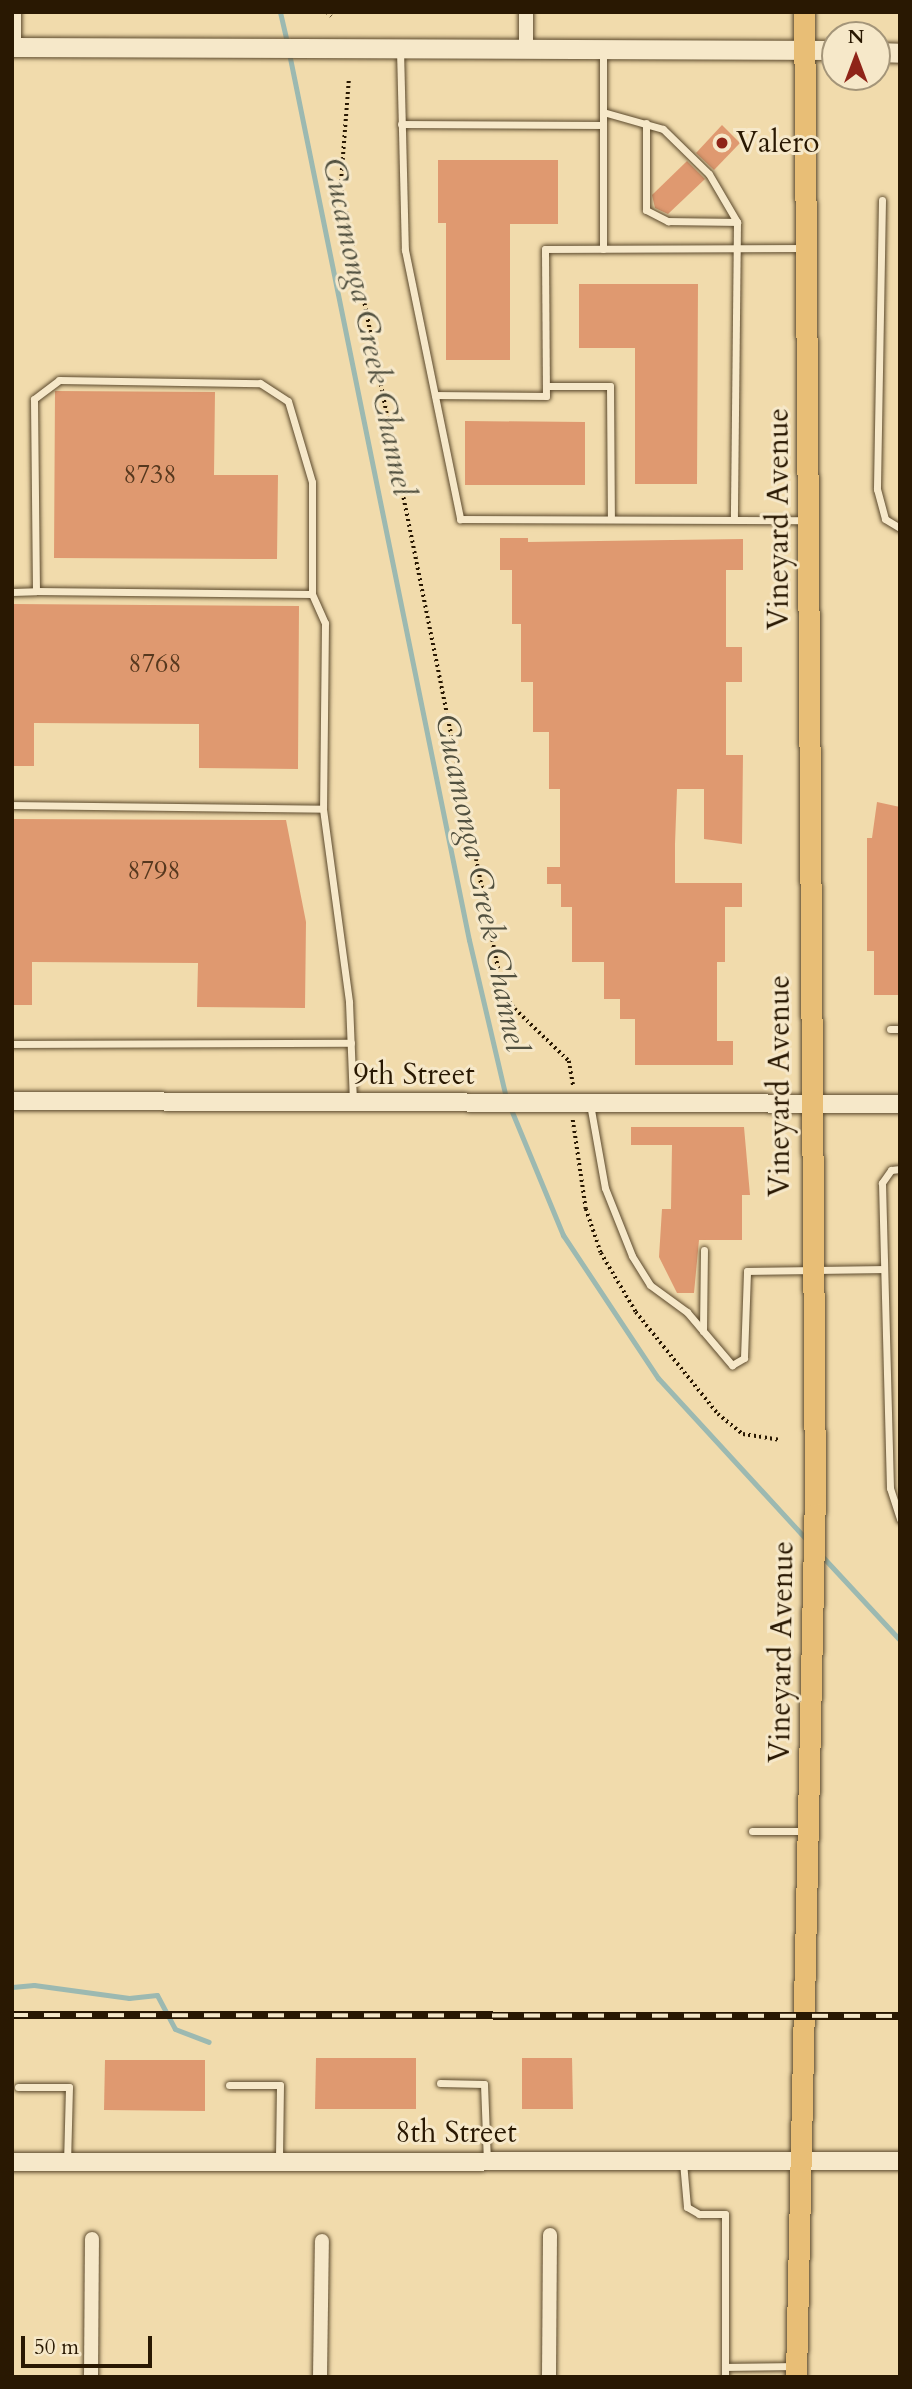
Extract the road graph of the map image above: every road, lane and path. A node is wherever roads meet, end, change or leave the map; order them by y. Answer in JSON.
{"nodes":[{"id":1,"x":14,"y":12,"type":"edge"},
{"id":2,"x":526,"y":12,"type":"edge"},
{"id":3,"x":804,"y":12,"type":"edge"},
{"id":4,"x":13,"y":47,"type":"edge"},
{"id":5,"x":400,"y":49,"type":"junction"},
{"id":6,"x":526,"y":49,"type":"junction"},
{"id":7,"x":603,"y":49,"type":"junction"},
{"id":8,"x":804,"y":49,"type":"junction"},
{"id":9,"x":821,"y":50,"type":"edge"},
{"id":10,"x":349,"y":81,"type":"dead end"},
{"id":11,"x":603,"y":113,"type":"junction"},
{"id":12,"x":646,"y":123,"type":"junction"},
{"id":13,"x":401,"y":124,"type":"junction"},
{"id":14,"x":603,"y":125,"type":"junction"},
{"id":15,"x":882,"y":201,"type":"dead end"},
{"id":16,"x":737,"y":222,"type":"junction"},
{"id":17,"x":603,"y":248,"type":"junction"},
{"id":18,"x":808,"y":248,"type":"junction"},
{"id":19,"x":738,"y":249,"type":"junction"},
{"id":20,"x":546,"y":386,"type":"junction"},
{"id":21,"x":435,"y":395,"type":"junction"},
{"id":22,"x":611,"y":519,"type":"junction"},
{"id":23,"x":734,"y":519,"type":"junction"},
{"id":24,"x":808,"y":520,"type":"junction"},
{"id":25,"x":900,"y":528,"type":"edge"},
{"id":26,"x":12,"y":592,"type":"edge"},
{"id":27,"x":36,"y":592,"type":"junction"},
{"id":28,"x":312,"y":594,"type":"junction"},
{"id":29,"x":12,"y":805,"type":"edge"},
{"id":30,"x":323,"y":808,"type":"junction"},
{"id":31,"x":890,"y":1029,"type":"dead end"},
{"id":32,"x":900,"y":1029,"type":"edge"},
{"id":33,"x":351,"y":1043,"type":"junction"},
{"id":34,"x":12,"y":1044,"type":"edge"},
{"id":35,"x":575,"y":1079,"type":"dead end"},
{"id":36,"x":12,"y":1101,"type":"edge"},
{"id":37,"x":352,"y":1103,"type":"junction"},
{"id":38,"x":809,"y":1103,"type":"junction"},
{"id":39,"x":590,"y":1104,"type":"junction"},
{"id":40,"x":900,"y":1104,"type":"edge"},
{"id":41,"x":572,"y":1127,"type":"dead end"},
{"id":42,"x":900,"y":1169,"type":"edge"},
{"id":43,"x":704,"y":1250,"type":"dead end"},
{"id":44,"x":884,"y":1269,"type":"junction"},
{"id":45,"x":812,"y":1272,"type":"junction"},
{"id":46,"x":703,"y":1332,"type":"junction"},
{"id":47,"x":781,"y":1440,"type":"dead end"},
{"id":48,"x":900,"y":1519,"type":"edge"},
{"id":49,"x":752,"y":1831,"type":"dead end"},
{"id":50,"x":807,"y":1831,"type":"junction"},
{"id":51,"x":440,"y":2083,"type":"dead end"},
{"id":52,"x":229,"y":2085,"type":"dead end"},
{"id":53,"x":18,"y":2087,"type":"dead end"},
{"id":54,"x":683,"y":2160,"type":"junction"},
{"id":55,"x":798,"y":2160,"type":"junction"},
{"id":56,"x":279,"y":2161,"type":"junction"},
{"id":57,"x":487,"y":2161,"type":"junction"},
{"id":58,"x":900,"y":2161,"type":"edge"},
{"id":59,"x":12,"y":2162,"type":"edge"},
{"id":60,"x":67,"y":2162,"type":"junction"},
{"id":61,"x":551,"y":2235,"type":"dead end"},
{"id":62,"x":92,"y":2239,"type":"dead end"},
{"id":63,"x":322,"y":2241,"type":"dead end"},
{"id":64,"x":724,"y":2367,"type":"junction"},
{"id":65,"x":796,"y":2372,"type":"edge"},
{"id":66,"x":91,"y":2377,"type":"edge"},
{"id":67,"x":320,"y":2377,"type":"edge"},
{"id":68,"x":550,"y":2377,"type":"edge"},
{"id":69,"x":724,"y":2377,"type":"edge"}],
"edges":[{"from":1,"to":4,"type":"street"},
{"from":2,"to":6,"type":"street"},
{"from":3,"to":8,"type":"main road","name":"Vineyard Avenue"},
{"from":4,"to":5,"type":"main road"},
{"from":5,"to":6,"type":"main road"},
{"from":5,"to":13,"type":"lane"},
{"from":6,"to":7,"type":"main road"},
{"from":7,"to":8,"type":"main road"},
{"from":7,"to":11,"type":"lane"},
{"from":8,"to":9,"type":"main road"},
{"from":8,"to":18,"type":"main road","name":"Vineyard Avenue"},
{"from":10,"to":35,"type":"path"},
{"from":11,"to":12,"type":"lane"},
{"from":11,"to":14,"type":"lane"},
{"from":12,"to":16,"type":"lane"},
{"from":12,"to":16,"type":"lane"},
{"from":13,"to":14,"type":"lane"},
{"from":13,"to":21,"type":"lane"},
{"from":14,"to":17,"type":"lane"},
{"from":15,"to":25,"type":"lane"},
{"from":16,"to":19,"type":"lane"},
{"from":17,"to":19,"type":"lane"},
{"from":17,"to":20,"type":"lane"},
{"from":18,"to":19,"type":"lane"},
{"from":18,"to":24,"type":"main road","name":"Vineyard Avenue"},
{"from":19,"to":23,"type":"lane"},
{"from":20,"to":21,"type":"lane"},
{"from":20,"to":22,"type":"lane"},
{"from":21,"to":22,"type":"lane"},
{"from":22,"to":23,"type":"lane"},
{"from":23,"to":24,"type":"lane"},
{"from":24,"to":38,"type":"main road","name":"Vineyard Avenue"},
{"from":26,"to":27,"type":"lane"},
{"from":27,"to":28,"type":"lane"},
{"from":27,"to":28,"type":"lane"},
{"from":28,"to":30,"type":"lane"},
{"from":29,"to":30,"type":"lane"},
{"from":30,"to":33,"type":"lane"},
{"from":31,"to":32,"type":"lane"},
{"from":33,"to":34,"type":"lane"},
{"from":33,"to":37,"type":"lane"},
{"from":36,"to":37,"type":"street","name":"9th Street"},
{"from":37,"to":39,"type":"street","name":"9th Street"},
{"from":38,"to":39,"type":"street","name":"9th Street"},
{"from":38,"to":40,"type":"street","name":"9th Street"},
{"from":38,"to":45,"type":"main road","name":"Vineyard Avenue"},
{"from":39,"to":46,"type":"lane"},
{"from":41,"to":47,"type":"path"},
{"from":42,"to":44,"type":"lane"},
{"from":43,"to":46,"type":"lane"},
{"from":44,"to":45,"type":"lane"},
{"from":44,"to":48,"type":"lane"},
{"from":45,"to":46,"type":"lane"},
{"from":45,"to":50,"type":"main road","name":"Vineyard Avenue"},
{"from":49,"to":50,"type":"lane"},
{"from":50,"to":55,"type":"main road","name":"Vineyard Avenue"},
{"from":51,"to":57,"type":"lane"},
{"from":52,"to":56,"type":"lane"},
{"from":53,"to":60,"type":"lane"},
{"from":54,"to":55,"type":"street","name":"8th Street"},
{"from":54,"to":57,"type":"street","name":"8th Street"},
{"from":54,"to":64,"type":"lane"},
{"from":55,"to":58,"type":"street","name":"8th Street"},
{"from":55,"to":65,"type":"main road","name":"Vineyard Avenue"},
{"from":56,"to":57,"type":"street","name":"8th Street"},
{"from":56,"to":60,"type":"street","name":"8th Street"},
{"from":59,"to":60,"type":"street","name":"8th Street"},
{"from":61,"to":68,"type":"street"},
{"from":62,"to":66,"type":"street"},
{"from":63,"to":67,"type":"street"},
{"from":64,"to":65,"type":"lane"},
{"from":64,"to":69,"type":"lane"}]}
